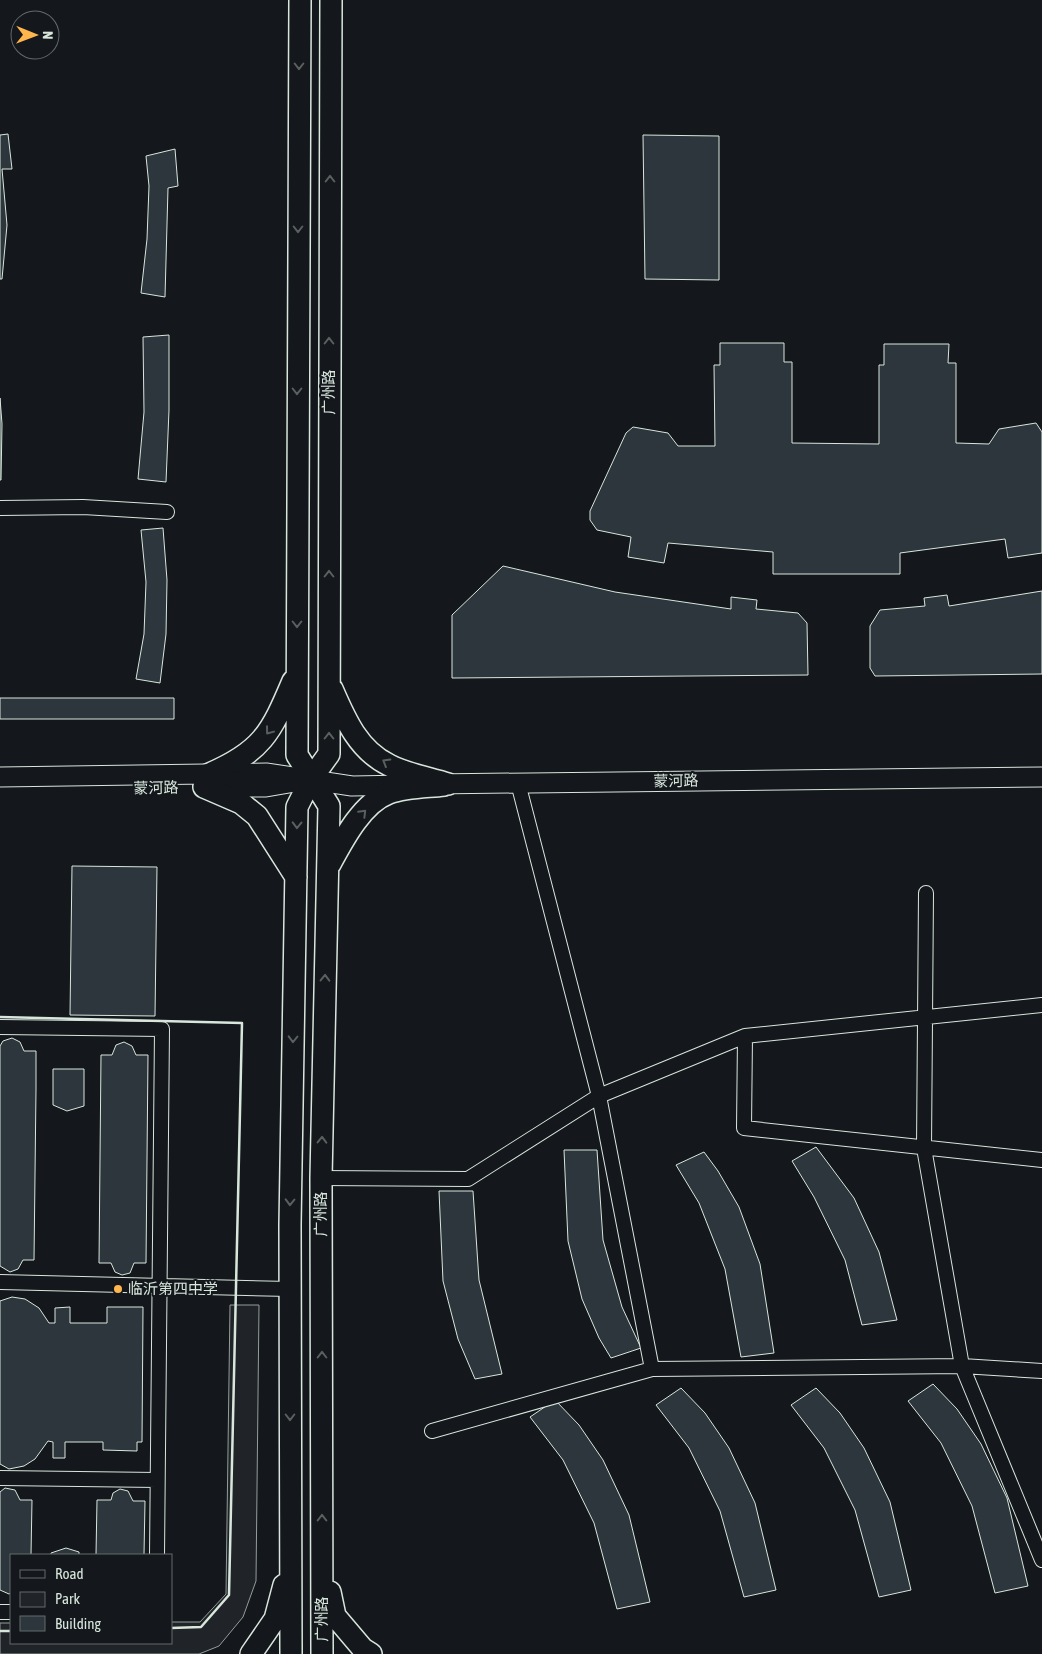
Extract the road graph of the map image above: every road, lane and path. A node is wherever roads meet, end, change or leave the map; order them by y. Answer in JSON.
{"nodes":[{"id":1,"x":293,"y":0,"type":"edge"},
{"id":2,"x":300,"y":0,"type":"edge"},
{"id":3,"x":331,"y":0,"type":"edge"},
{"id":4,"x":341,"y":0,"type":"edge"},
{"id":5,"x":299,"y":41,"type":"junction"},
{"id":6,"x":331,"y":45,"type":"junction"},
{"id":7,"x":0,"y":508,"type":"edge"},
{"id":8,"x":167,"y":512,"type":"dead end"},
{"id":9,"x":297,"y":671,"type":"junction"},
{"id":10,"x":328,"y":680,"type":"junction"},
{"id":11,"x":1042,"y":776,"type":"edge"},
{"id":12,"x":0,"y":777,"type":"edge"},
{"id":13,"x":311,"y":779,"type":"junction"},
{"id":14,"x":206,"y":781,"type":"junction"},
{"id":15,"x":518,"y":783,"type":"junction"},
{"id":16,"x":448,"y":784,"type":"junction"},
{"id":17,"x":0,"y":789,"type":"edge"},
{"id":18,"x":328,"y":869,"type":"junction"},
{"id":19,"x":296,"y":877,"type":"junction"},
{"id":20,"x":926,"y":893,"type":"dead end"},
{"id":21,"x":1042,"y":1005,"type":"edge"},
{"id":22,"x":927,"y":1017,"type":"junction"},
{"id":23,"x":0,"y":1027,"type":"edge"},
{"id":24,"x":745,"y":1036,"type":"junction"},
{"id":25,"x":599,"y":1096,"type":"junction"},
{"id":26,"x":924,"y":1148,"type":"junction"},
{"id":27,"x":1042,"y":1160,"type":"edge"},
{"id":28,"x":321,"y":1178,"type":"junction"},
{"id":29,"x":0,"y":1282,"type":"edge"},
{"id":30,"x":159,"y":1285,"type":"junction"},
{"id":31,"x":290,"y":1289,"type":"junction"},
{"id":32,"x":962,"y":1366,"type":"junction"},
{"id":33,"x":652,"y":1369,"type":"junction"},
{"id":34,"x":1042,"y":1371,"type":"edge"},
{"id":35,"x":432,"y":1431,"type":"dead end"},
{"id":36,"x":0,"y":1478,"type":"edge"},
{"id":37,"x":158,"y":1480,"type":"junction"},
{"id":38,"x":157,"y":1554,"type":"edge"},
{"id":39,"x":322,"y":1557,"type":"junction"},
{"id":40,"x":291,"y":1559,"type":"junction"},
{"id":41,"x":1042,"y":1560,"type":"edge"},
{"id":42,"x":251,"y":1654,"type":"edge"},
{"id":43,"x":291,"y":1654,"type":"edge"},
{"id":44,"x":322,"y":1654,"type":"edge"},
{"id":45,"x":371,"y":1654,"type":"edge"}],
"edges":[{"from":1,"to":5,"type":"main road"},
{"from":2,"to":5,"type":"main road","name":"广州路"},
{"from":3,"to":6,"type":"main road","name":"广州路"},
{"from":4,"to":6,"type":"main road"},
{"from":5,"to":9,"type":"main road","name":"广州路","one_way":true},
{"from":10,"to":6,"type":"main road","name":"广州路","one_way":true},
{"from":7,"to":8,"type":"street"},
{"from":9,"to":13,"type":"main road","name":"广州路"},
{"from":9,"to":14,"type":"main road","one_way":true},
{"from":13,"to":10,"type":"main road","name":"广州路","one_way":true},
{"from":16,"to":10,"type":"main road","one_way":true},
{"from":11,"to":15,"type":"street","name":"蒙河路"},
{"from":12,"to":14,"type":"street","name":"蒙河路"},
{"from":13,"to":14,"type":"street","name":"蒙河路"},
{"from":13,"to":16,"type":"street","name":"蒙河路"},
{"from":13,"to":18,"type":"main road","name":"广州路"},
{"from":13,"to":19,"type":"main road","name":"广州路","one_way":true},
{"from":14,"to":17,"type":"street","name":"蒙河路"},
{"from":14,"to":19,"type":"main road"},
{"from":15,"to":16,"type":"street","name":"蒙河路"},
{"from":15,"to":25,"type":"street"},
{"from":18,"to":16,"type":"main road","one_way":true},
{"from":28,"to":18,"type":"main road","name":"广州路","one_way":true},
{"from":19,"to":31,"type":"main road","name":"广州路","one_way":true},
{"from":20,"to":22,"type":"street"},
{"from":21,"to":22,"type":"street"},
{"from":22,"to":24,"type":"street"},
{"from":22,"to":26,"type":"street"},
{"from":23,"to":30,"type":"street"},
{"from":24,"to":25,"type":"street"},
{"from":24,"to":26,"type":"street"},
{"from":25,"to":28,"type":"street"},
{"from":25,"to":33,"type":"street"},
{"from":26,"to":27,"type":"street"},
{"from":26,"to":32,"type":"street"},
{"from":39,"to":28,"type":"main road","name":"广州路","one_way":true},
{"from":29,"to":30,"type":"street"},
{"from":30,"to":31,"type":"street"},
{"from":30,"to":37,"type":"street"},
{"from":31,"to":40,"type":"main road","name":"广州路","one_way":true},
{"from":32,"to":33,"type":"street"},
{"from":32,"to":34,"type":"street"},
{"from":32,"to":41,"type":"street"},
{"from":33,"to":35,"type":"street"},
{"from":36,"to":37,"type":"street"},
{"from":37,"to":38,"type":"street"},
{"from":39,"to":44,"type":"main road","name":"广州路"},
{"from":39,"to":45,"type":"main road"},
{"from":40,"to":42,"type":"main road"},
{"from":40,"to":43,"type":"main road","name":"广州路"}]}
